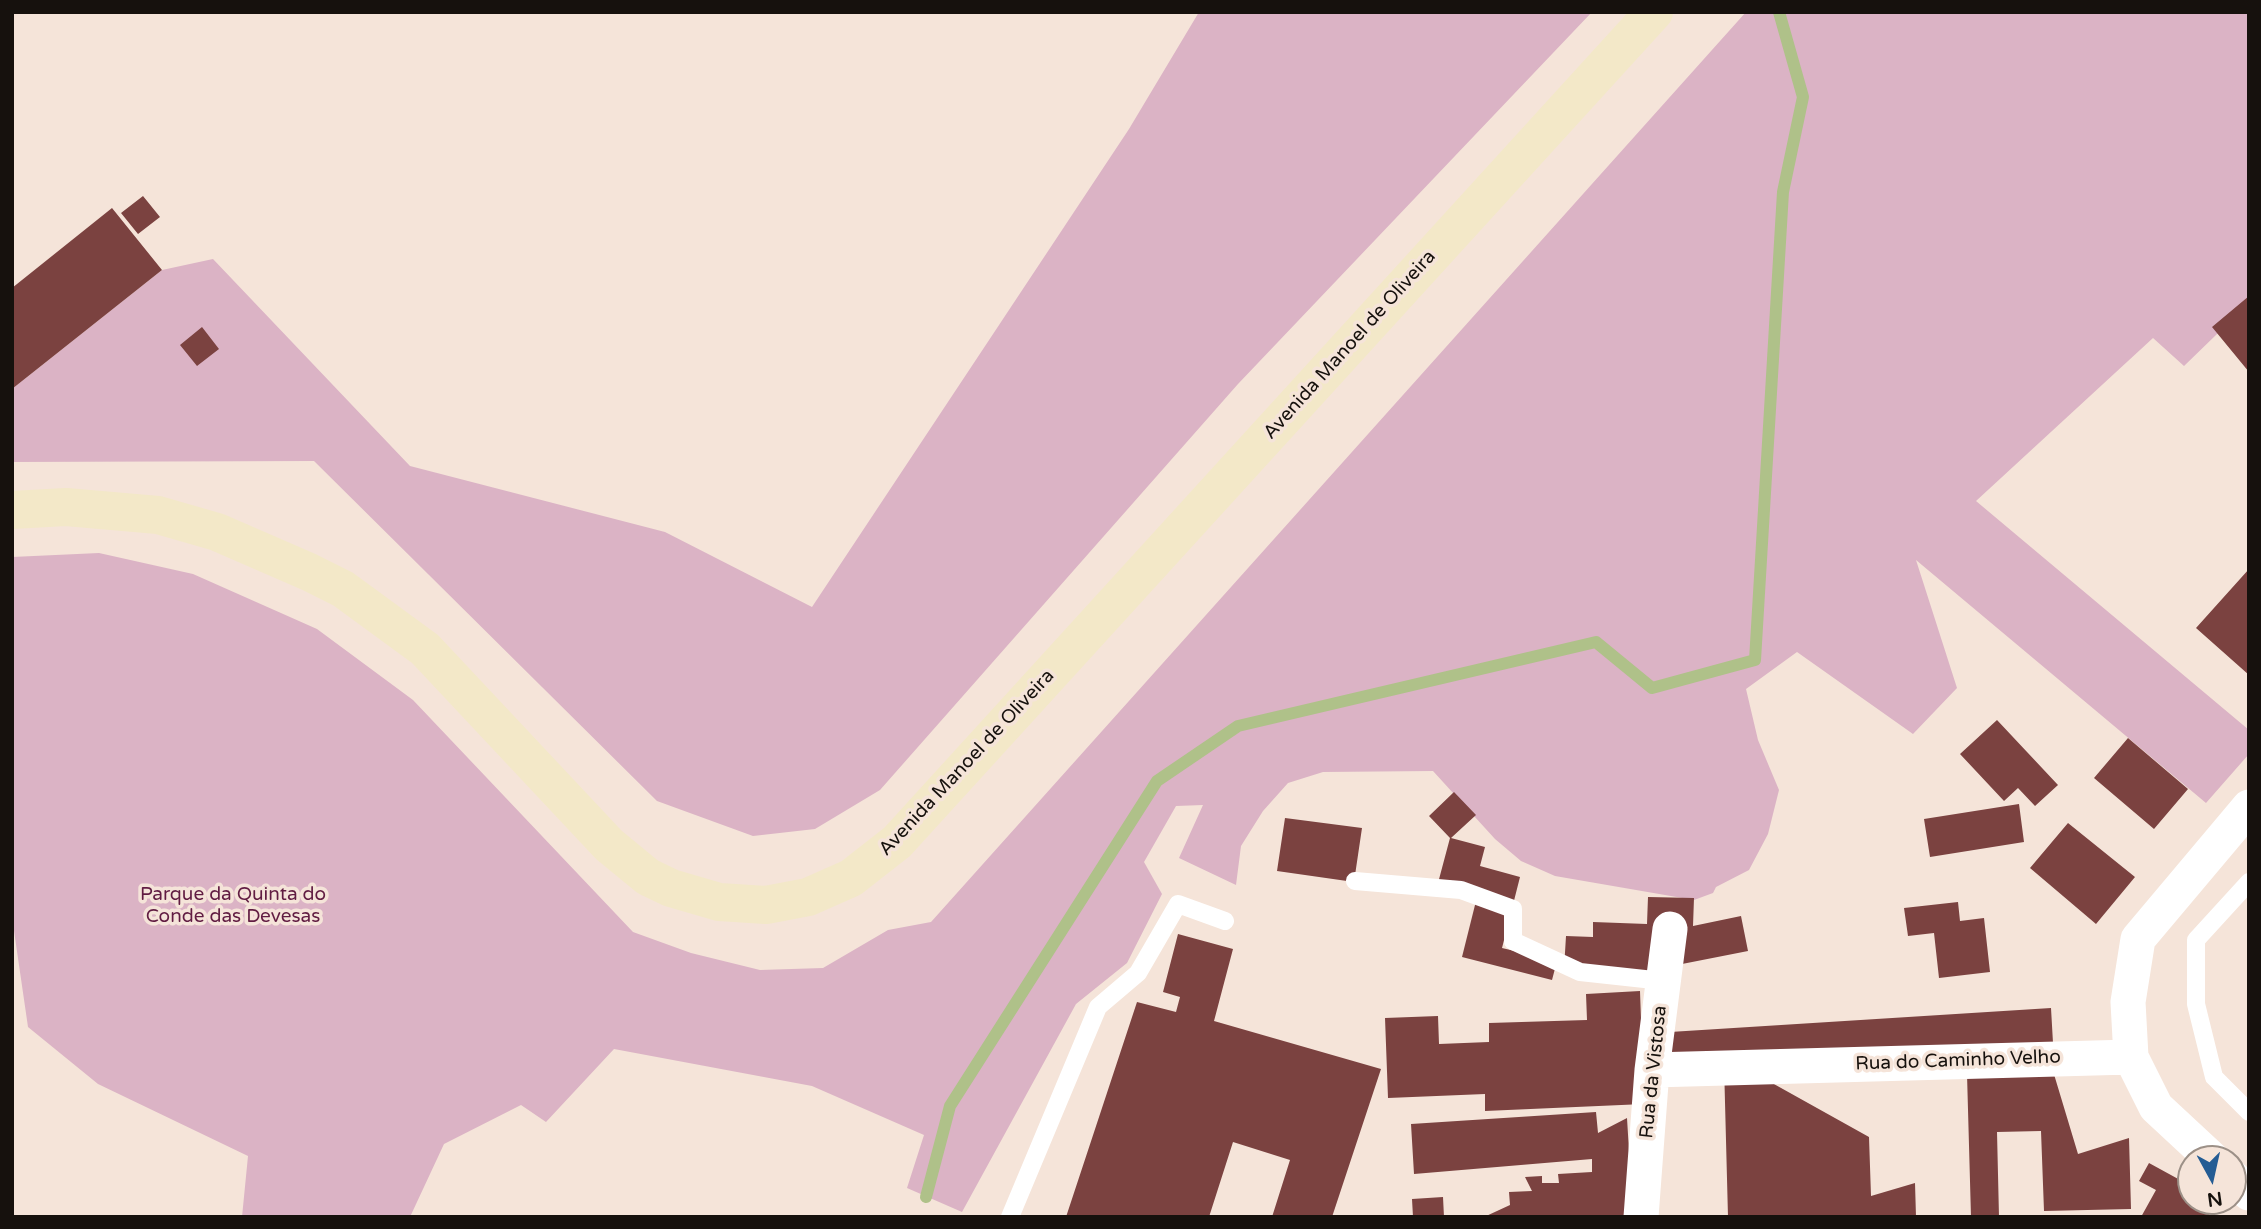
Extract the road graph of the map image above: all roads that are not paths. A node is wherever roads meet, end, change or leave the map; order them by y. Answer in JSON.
{"nodes":[{"id":1,"x":1654,"y":12,"type":"edge"},
{"id":2,"x":12,"y":510,"type":"edge"},
{"id":3,"x":2249,"y":807,"type":"edge"},
{"id":4,"x":1355,"y":881,"type":"dead end"},
{"id":5,"x":2249,"y":882,"type":"edge"},
{"id":6,"x":1225,"y":922,"type":"dead end"},
{"id":7,"x":1670,"y":929,"type":"dead end"},
{"id":8,"x":1663,"y":981,"type":"junction"},
{"id":9,"x":2131,"y":1056,"type":"junction"},
{"id":10,"x":1652,"y":1070,"type":"junction"},
{"id":11,"x":2249,"y":1112,"type":"edge"},
{"id":12,"x":2197,"y":1145,"type":"edge"},
{"id":13,"x":1010,"y":1217,"type":"edge"},
{"id":14,"x":1641,"y":1217,"type":"edge"}],
"edges":[{"from":1,"to":2,"type":"main road","name":"Avenida Manoel de Oliveira"},
{"from":3,"to":9,"type":"street"},
{"from":4,"to":8,"type":"lane"},
{"from":5,"to":11,"type":"lane"},
{"from":6,"to":13,"type":"lane"},
{"from":7,"to":8,"type":"street","name":"Rua da Vistosa"},
{"from":8,"to":10,"type":"street","name":"Rua da Vistosa"},
{"from":9,"to":10,"type":"street","name":"Rua do Caminho Velho"},
{"from":9,"to":12,"type":"street"},
{"from":10,"to":14,"type":"street","name":"Rua da Vistosa"}]}
